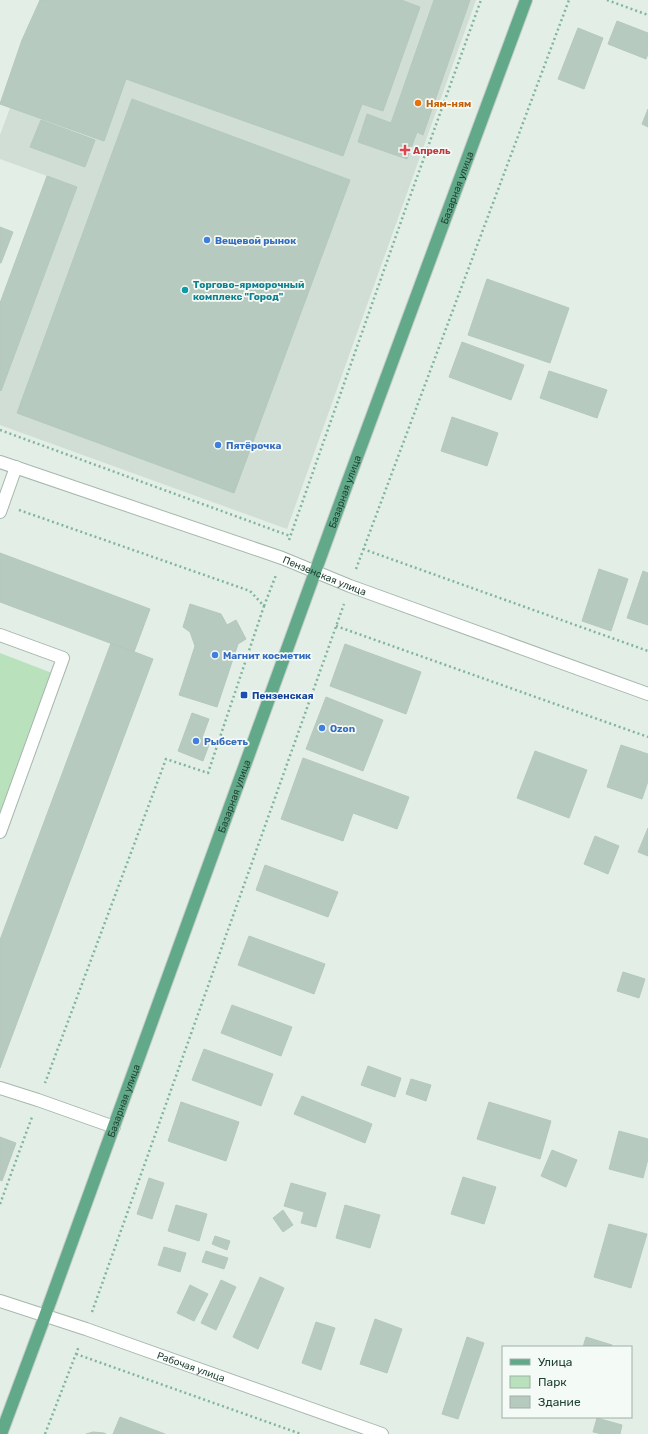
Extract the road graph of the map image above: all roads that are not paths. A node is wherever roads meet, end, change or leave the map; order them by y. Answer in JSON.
{"nodes":[{"id":1,"x":526,"y":0,"type":"edge"},
{"id":2,"x":0,"y":462,"type":"edge"},
{"id":3,"x":16,"y":467,"type":"junction"},
{"id":4,"x":1,"y":508,"type":"edge"},
{"id":5,"x":316,"y":572,"type":"junction"},
{"id":6,"x":0,"y":635,"type":"edge"},
{"id":7,"x":648,"y":694,"type":"edge"},
{"id":8,"x":0,"y":832,"type":"edge"},
{"id":9,"x":0,"y":1088,"type":"edge"},
{"id":10,"x":114,"y":1128,"type":"junction"},
{"id":11,"x":0,"y":1302,"type":"edge"},
{"id":12,"x":45,"y":1316,"type":"junction"},
{"id":13,"x":1,"y":1434,"type":"edge"},
{"id":14,"x":382,"y":1434,"type":"edge"}],
"edges":[{"from":1,"to":5,"type":"main road","name":"Базарная улица"},
{"from":2,"to":3,"type":"street","name":"Пензенская улица"},
{"from":3,"to":4,"type":"street"},
{"from":3,"to":5,"type":"street","name":"Пензенская улица"},
{"from":5,"to":7,"type":"street","name":"Пензенская улица"},
{"from":5,"to":10,"type":"main road","name":"Базарная улица"},
{"from":6,"to":8,"type":"street"},
{"from":9,"to":10,"type":"street"},
{"from":10,"to":12,"type":"main road","name":"Базарная улица"},
{"from":11,"to":12,"type":"street","name":"Рабочая улица"},
{"from":12,"to":13,"type":"main road","name":"Базарная улица"},
{"from":12,"to":14,"type":"street","name":"Рабочая улица"}]}
